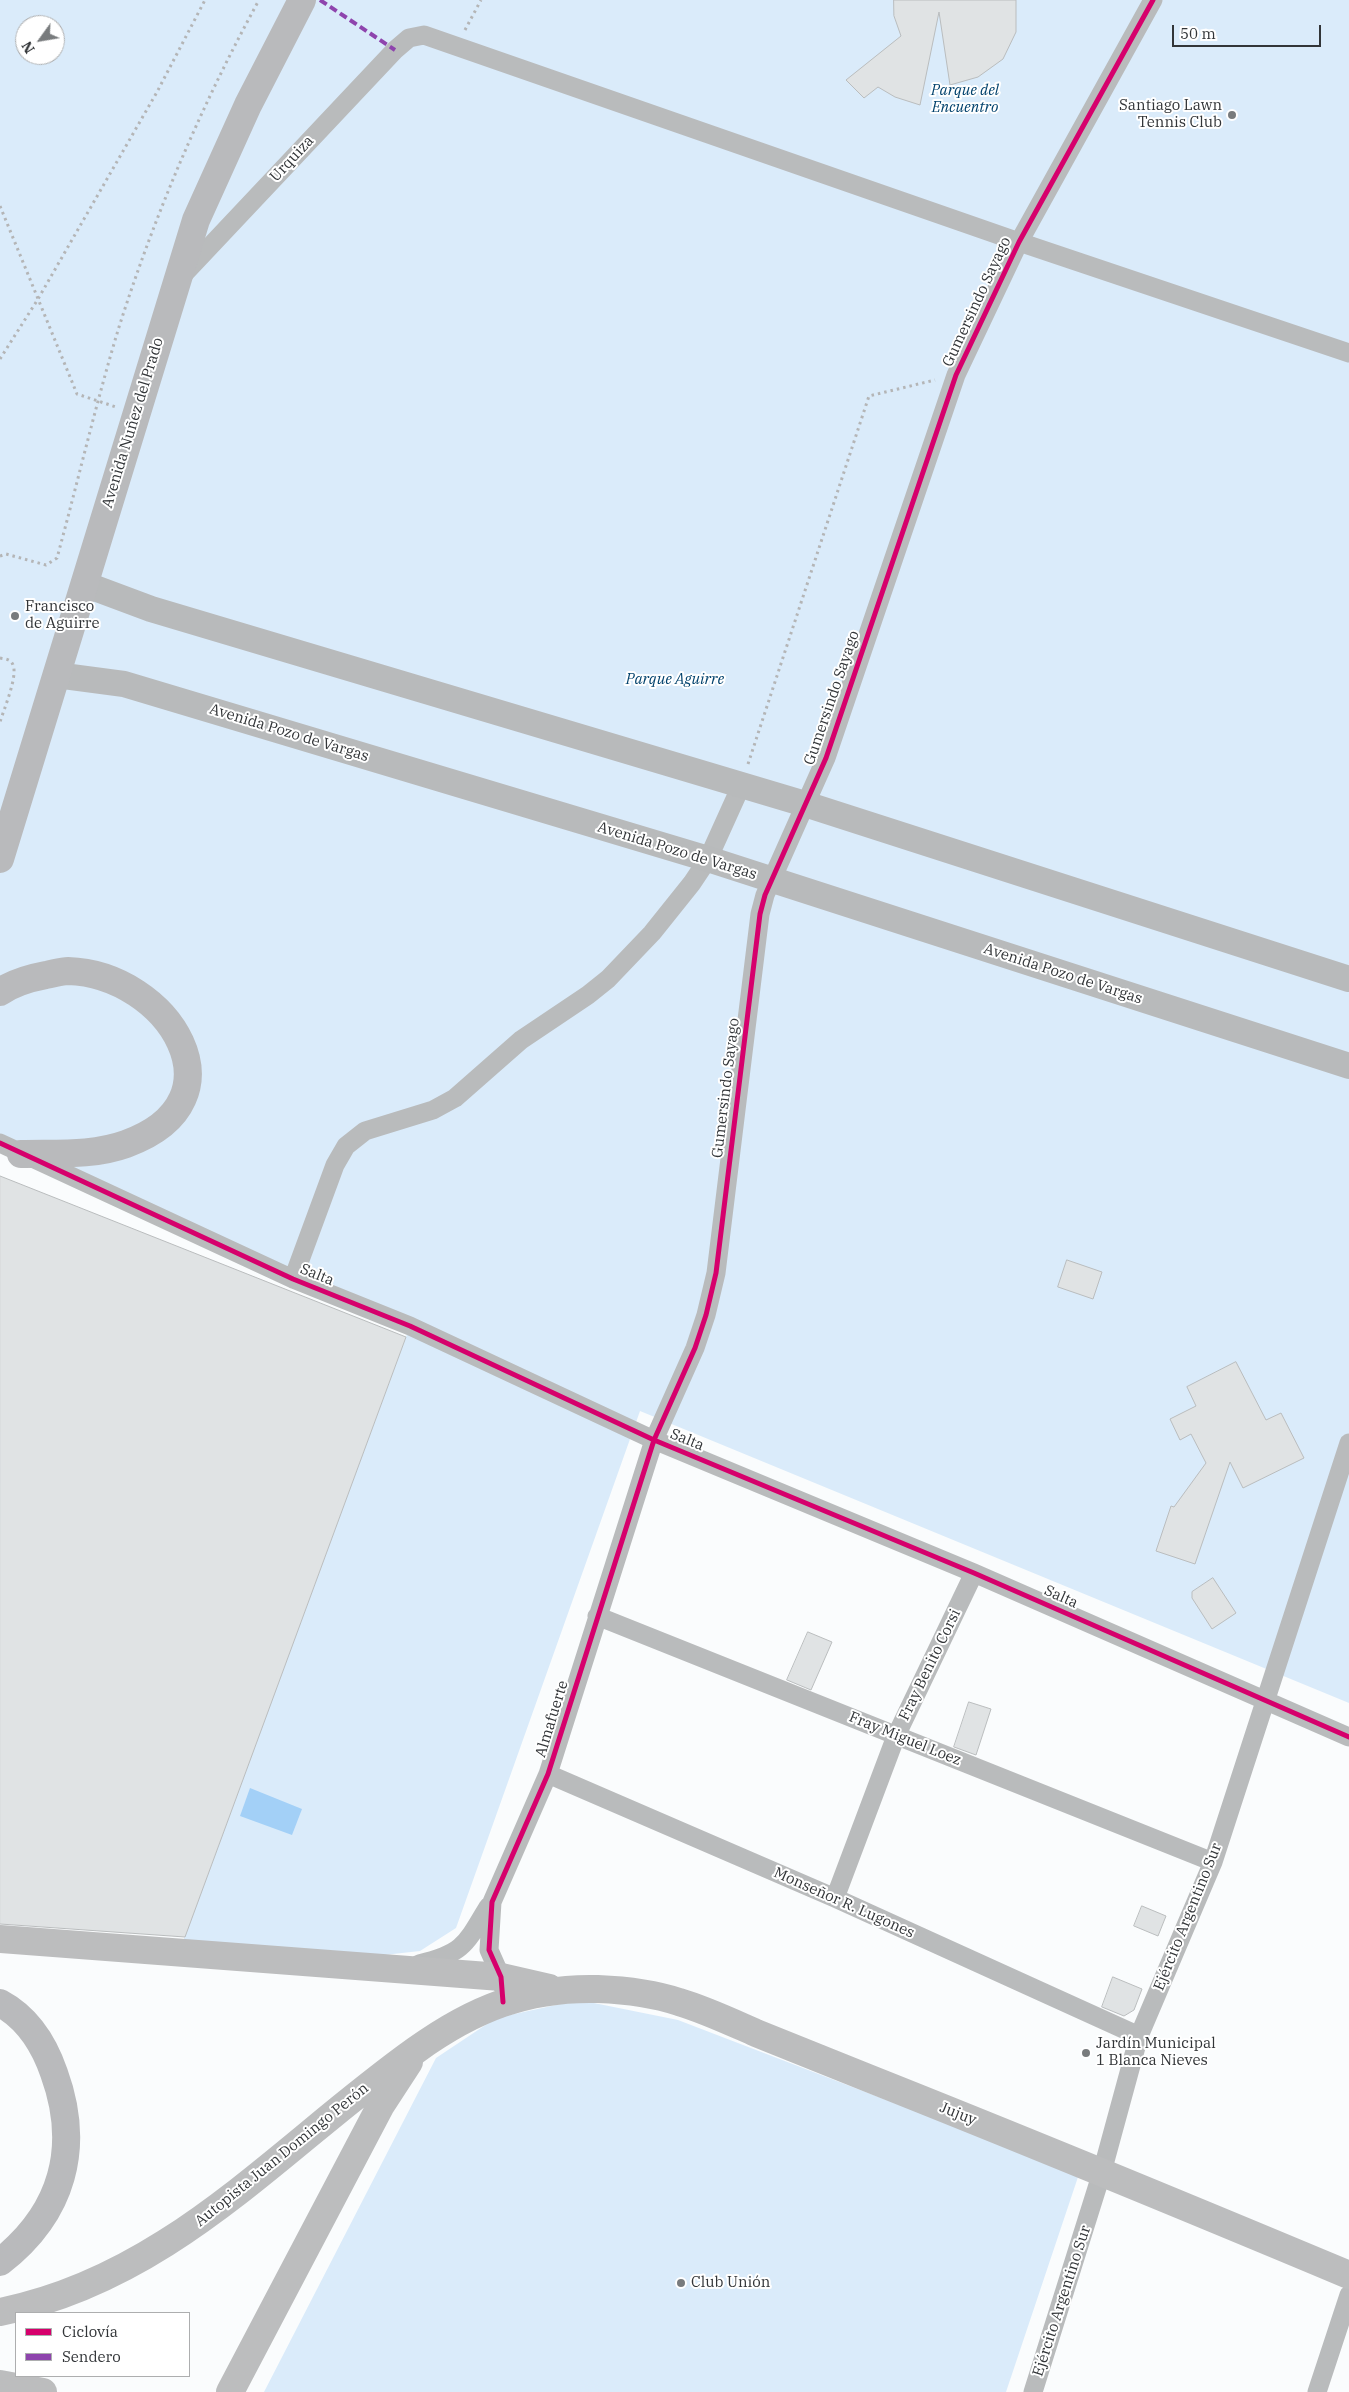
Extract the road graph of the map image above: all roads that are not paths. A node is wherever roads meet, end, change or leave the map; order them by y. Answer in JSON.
{"nodes":[{"id":1,"x":302,"y":0,"type":"edge"},
{"id":2,"x":1153,"y":0,"type":"edge"},
{"id":3,"x":1019,"y":242,"type":"junction"},
{"id":4,"x":177,"y":281,"type":"junction"},
{"id":5,"x":1349,"y":353,"type":"edge"},
{"id":6,"x":84,"y":584,"type":"junction"},
{"id":7,"x":56,"y":675,"type":"junction"},
{"id":8,"x":741,"y":786,"type":"junction"},
{"id":9,"x":805,"y":804,"type":"junction"},
{"id":10,"x":0,"y":859,"type":"edge"},
{"id":11,"x":708,"y":859,"type":"junction"},
{"id":12,"x":772,"y":880,"type":"junction"},
{"id":13,"x":1349,"y":979,"type":"edge"},
{"id":14,"x":0,"y":992,"type":"edge"},
{"id":15,"x":1349,"y":1066,"type":"edge"},
{"id":16,"x":7,"y":1148,"type":"edge"},
{"id":17,"x":293,"y":1279,"type":"junction"},
{"id":18,"x":654,"y":1440,"type":"junction"},
{"id":19,"x":1349,"y":1443,"type":"edge"},
{"id":20,"x":974,"y":1573,"type":"junction"},
{"id":21,"x":598,"y":1616,"type":"junction"},
{"id":22,"x":1266,"y":1700,"type":"junction"},
{"id":23,"x":896,"y":1736,"type":"junction"},
{"id":24,"x":1349,"y":1737,"type":"edge"},
{"id":25,"x":548,"y":1774,"type":"junction"},
{"id":26,"x":1213,"y":1862,"type":"junction"},
{"id":27,"x":835,"y":1898,"type":"junction"},
{"id":28,"x":492,"y":1902,"type":"junction"},
{"id":29,"x":0,"y":1939,"type":"edge"},
{"id":30,"x":397,"y":1969,"type":"junction"},
{"id":31,"x":502,"y":1989,"type":"junction"},
{"id":32,"x":558,"y":1990,"type":"joint"},
{"id":33,"x":0,"y":2003,"type":"edge"},
{"id":34,"x":1139,"y":2036,"type":"junction"},
{"id":35,"x":418,"y":2048,"type":"junction"},
{"id":36,"x":1102,"y":2172,"type":"junction"},
{"id":37,"x":0,"y":2262,"type":"edge"},
{"id":38,"x":1349,"y":2275,"type":"edge"},
{"id":39,"x":1349,"y":2295,"type":"edge"},
{"id":40,"x":0,"y":2312,"type":"edge"},
{"id":41,"x":0,"y":2384,"type":"edge"},
{"id":42,"x":43,"y":2392,"type":"edge"},
{"id":43,"x":230,"y":2392,"type":"edge"},
{"id":44,"x":1033,"y":2392,"type":"edge"},
{"id":45,"x":1317,"y":2392,"type":"edge"}],
"edges":[{"from":1,"to":4,"type":"highway","name":"Avenida Nuñez del Prado"},
{"from":2,"to":3,"type":"street","name":"Gumersindo Sayago"},
{"from":3,"to":4,"type":"street","name":"Urquiza"},
{"from":3,"to":5,"type":"street"},
{"from":3,"to":9,"type":"street","name":"Gumersindo Sayago"},
{"from":4,"to":6,"type":"highway","name":"Avenida Nuñez del Prado"},
{"from":6,"to":7,"type":"highway","name":"Avenida Nuñez del Prado"},
{"from":6,"to":8,"type":"main road"},
{"from":7,"to":10,"type":"highway","name":"Avenida Nuñez del Prado"},
{"from":7,"to":11,"type":"main road","name":"Avenida Pozo de Vargas"},
{"from":8,"to":9,"type":"main road"},
{"from":8,"to":11,"type":"street"},
{"from":9,"to":12,"type":"street","name":"Gumersindo Sayago"},
{"from":9,"to":13,"type":"main road"},
{"from":11,"to":12,"type":"main road","name":"Avenida Pozo de Vargas"},
{"from":11,"to":17,"type":"street"},
{"from":12,"to":15,"type":"main road","name":"Avenida Pozo de Vargas"},
{"from":12,"to":18,"type":"street","name":"Gumersindo Sayago"},
{"from":14,"to":16,"type":"highway"},
{"from":16,"to":17,"type":"street","name":"Salta"},
{"from":17,"to":18,"type":"street","name":"Salta"},
{"from":18,"to":20,"type":"street","name":"Salta"},
{"from":18,"to":21,"type":"street","name":"Almafuerte"},
{"from":19,"to":22,"type":"street","name":"Ejército Argentino Sur"},
{"from":20,"to":22,"type":"street","name":"Salta"},
{"from":20,"to":23,"type":"street","name":"Fray Benito Corsi"},
{"from":21,"to":23,"type":"street","name":"Fray Miguel Loez"},
{"from":21,"to":25,"type":"street","name":"Almafuerte"},
{"from":22,"to":24,"type":"street","name":"Salta"},
{"from":22,"to":26,"type":"street","name":"Ejército Argentino Sur"},
{"from":23,"to":26,"type":"street","name":"Fray Miguel Loez"},
{"from":23,"to":27,"type":"street","name":"Fray Benito Corsi"},
{"from":25,"to":27,"type":"street","name":"Monseñor R. Lugones"},
{"from":25,"to":28,"type":"street","name":"Almafuerte"},
{"from":26,"to":34,"type":"street","name":"Ejército Argentino Sur"},
{"from":27,"to":34,"type":"street","name":"Monseñor R. Lugones"},
{"from":28,"to":30,"type":"street"},
{"from":28,"to":31,"type":"street","name":"Almafuerte"},
{"from":29,"to":30,"type":"main road"},
{"from":30,"to":31,"type":"main road"},
{"from":31,"to":32,"type":"main road","name":"Autopista Juan Domingo Perón"},
{"from":31,"to":35,"type":"main road","name":"Autopista Juan Domingo Perón"},
{"from":32,"to":36,"type":"main road","name":"Jujuy"},
{"from":33,"to":37,"type":"highway"},
{"from":34,"to":36,"type":"street","name":"Ejército Argentino Sur"},
{"from":35,"to":40,"type":"main road","name":"Autopista Juan Domingo Perón"},
{"from":35,"to":43,"type":"main road"},
{"from":36,"to":38,"type":"main road","name":"Jujuy"},
{"from":36,"to":44,"type":"street","name":"Ejército Argentino Sur"},
{"from":39,"to":45,"type":"street"},
{"from":41,"to":42,"type":"main road"}]}
